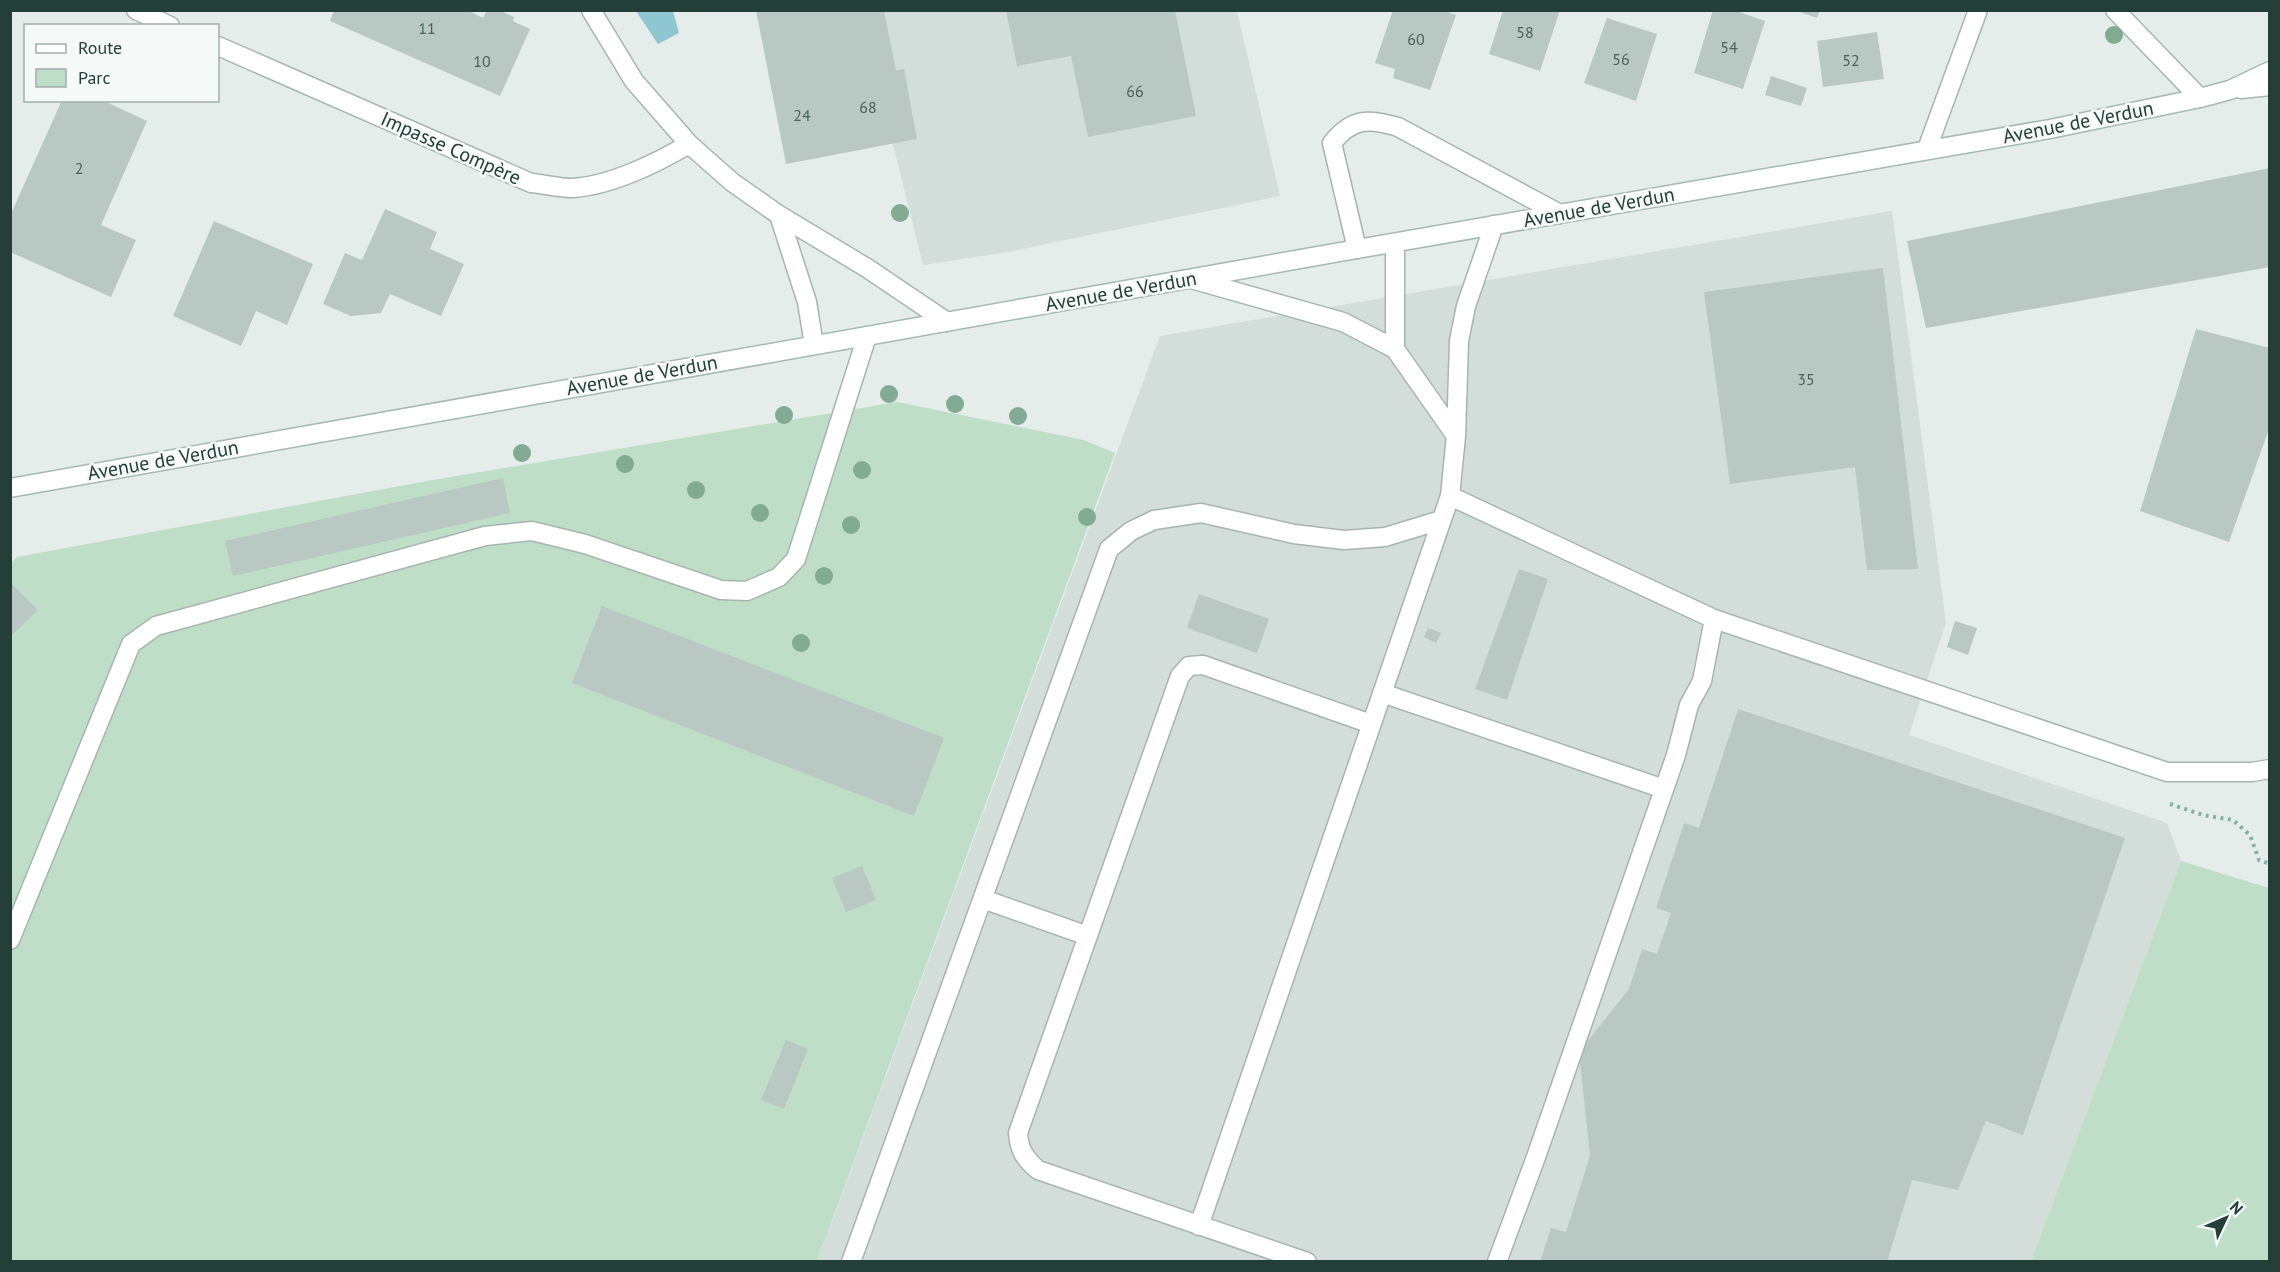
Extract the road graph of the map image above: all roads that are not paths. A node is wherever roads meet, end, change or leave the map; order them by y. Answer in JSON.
{"nodes":[{"id":1,"x":136,"y":10,"type":"edge"},
{"id":2,"x":591,"y":10,"type":"edge"},
{"id":3,"x":1978,"y":10,"type":"edge"},
{"id":4,"x":2115,"y":10,"type":"edge"},
{"id":5,"x":166,"y":24,"type":"edge"},
{"id":6,"x":219,"y":46,"type":"edge"},
{"id":7,"x":2270,"y":71,"type":"edge"},
{"id":8,"x":2270,"y":87,"type":"edge"},
{"id":9,"x":2230,"y":90,"type":"junction"},
{"id":10,"x":2200,"y":98,"type":"junction"},
{"id":11,"x":689,"y":144,"type":"junction"},
{"id":12,"x":1927,"y":149,"type":"junction"},
{"id":13,"x":1560,"y":214,"type":"junction"},
{"id":14,"x":778,"y":215,"type":"junction"},
{"id":15,"x":1494,"y":225,"type":"junction"},
{"id":16,"x":1395,"y":243,"type":"junction"},
{"id":17,"x":1358,"y":249,"type":"junction"},
{"id":18,"x":1191,"y":279,"type":"junction"},
{"id":19,"x":947,"y":322,"type":"junction"},
{"id":20,"x":867,"y":336,"type":"junction"},
{"id":21,"x":814,"y":345,"type":"junction"},
{"id":22,"x":1395,"y":349,"type":"junction"},
{"id":23,"x":1456,"y":436,"type":"junction"},
{"id":24,"x":10,"y":488,"type":"edge"},
{"id":25,"x":1450,"y":496,"type":"junction"},
{"id":26,"x":1441,"y":520,"type":"junction"},
{"id":27,"x":1714,"y":619,"type":"junction"},
{"id":28,"x":1382,"y":693,"type":"junction"},
{"id":29,"x":1371,"y":724,"type":"junction"},
{"id":30,"x":2270,"y":769,"type":"edge"},
{"id":31,"x":1664,"y":789,"type":"junction"},
{"id":32,"x":983,"y":899,"type":"junction"},
{"id":33,"x":1088,"y":936,"type":"junction"},
{"id":34,"x":10,"y":940,"type":"edge"},
{"id":35,"x":1199,"y":1226,"type":"junction"},
{"id":36,"x":851,"y":1262,"type":"edge"},
{"id":37,"x":1307,"y":1262,"type":"edge"},
{"id":38,"x":1497,"y":1262,"type":"edge"}],
"edges":[{"from":1,"to":5,"type":"street"},
{"from":2,"to":11,"type":"street"},
{"from":3,"to":12,"type":"street"},
{"from":4,"to":10,"type":"street"},
{"from":6,"to":11,"type":"street","name":"Impasse Compère"},
{"from":7,"to":9,"type":"street","name":"Avenue de Verdun"},
{"from":8,"to":9,"type":"street","name":"Avenue de Verdun"},
{"from":9,"to":10,"type":"street","name":"Avenue de Verdun"},
{"from":10,"to":12,"type":"street","name":"Avenue de Verdun"},
{"from":11,"to":14,"type":"street"},
{"from":12,"to":13,"type":"street","name":"Avenue de Verdun"},
{"from":13,"to":15,"type":"street","name":"Avenue de Verdun"},
{"from":13,"to":17,"type":"street"},
{"from":14,"to":19,"type":"street"},
{"from":14,"to":21,"type":"street"},
{"from":15,"to":16,"type":"street","name":"Avenue de Verdun"},
{"from":15,"to":23,"type":"street"},
{"from":16,"to":17,"type":"street","name":"Avenue de Verdun"},
{"from":16,"to":22,"type":"street"},
{"from":17,"to":18,"type":"street","name":"Avenue de Verdun"},
{"from":18,"to":19,"type":"street","name":"Avenue de Verdun"},
{"from":18,"to":22,"type":"street"},
{"from":19,"to":20,"type":"street","name":"Avenue de Verdun"},
{"from":20,"to":21,"type":"street","name":"Avenue de Verdun"},
{"from":20,"to":34,"type":"street"},
{"from":21,"to":24,"type":"street","name":"Avenue de Verdun"},
{"from":22,"to":23,"type":"street"},
{"from":23,"to":25,"type":"street"},
{"from":25,"to":26,"type":"street"},
{"from":25,"to":27,"type":"street"},
{"from":26,"to":28,"type":"street"},
{"from":26,"to":32,"type":"street"},
{"from":27,"to":30,"type":"street"},
{"from":27,"to":31,"type":"street"},
{"from":28,"to":29,"type":"street"},
{"from":28,"to":31,"type":"street"},
{"from":29,"to":33,"type":"street"},
{"from":29,"to":35,"type":"street"},
{"from":31,"to":38,"type":"street"},
{"from":32,"to":33,"type":"street"},
{"from":32,"to":36,"type":"street"},
{"from":33,"to":35,"type":"street"},
{"from":35,"to":37,"type":"street"}]}
